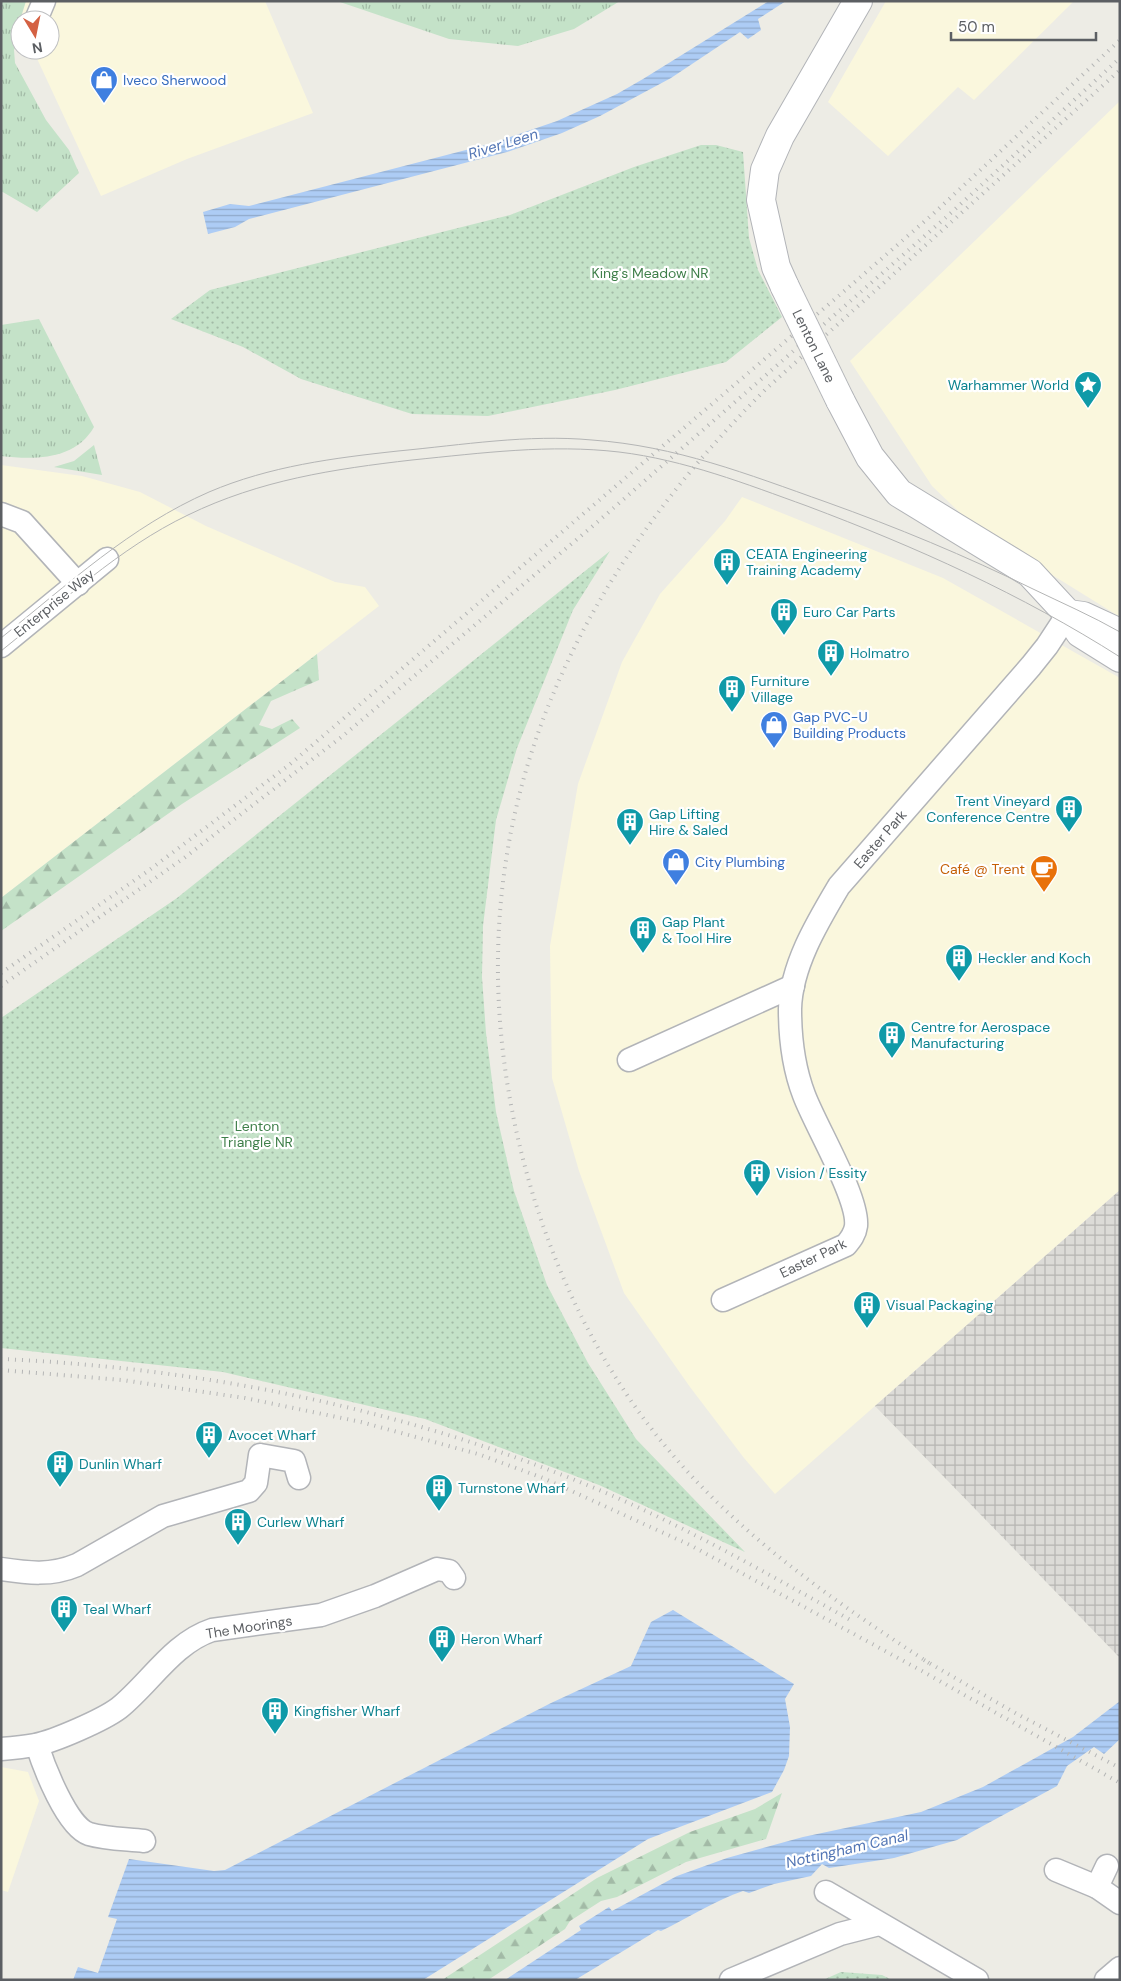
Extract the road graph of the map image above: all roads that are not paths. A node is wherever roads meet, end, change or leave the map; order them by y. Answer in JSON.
{"nodes":[{"id":1,"x":858,"y":1,"type":"edge"},
{"id":2,"x":1,"y":514,"type":"edge"},
{"id":3,"x":107,"y":559,"type":"dead end"},
{"id":4,"x":78,"y":584,"type":"junction"},
{"id":5,"x":1068,"y":614,"type":"junction"},
{"id":6,"x":1120,"y":633,"type":"edge"},
{"id":7,"x":1,"y":646,"type":"edge"},
{"id":8,"x":1120,"y":658,"type":"edge"},
{"id":9,"x":793,"y":986,"type":"junction"},
{"id":10,"x":629,"y":1060,"type":"dead end"},
{"id":11,"x":723,"y":1300,"type":"dead end"},
{"id":12,"x":299,"y":1478,"type":"dead end"},
{"id":13,"x":1,"y":1570,"type":"edge"},
{"id":14,"x":454,"y":1578,"type":"dead end"},
{"id":15,"x":37,"y":1745,"type":"junction"},
{"id":16,"x":1,"y":1749,"type":"edge"},
{"id":17,"x":144,"y":1841,"type":"dead end"},
{"id":18,"x":1108,"y":1866,"type":"dead end"},
{"id":19,"x":1056,"y":1870,"type":"dead end"},
{"id":20,"x":1097,"y":1887,"type":"junction"},
{"id":21,"x":826,"y":1892,"type":"dead end"},
{"id":22,"x":1120,"y":1903,"type":"edge"},
{"id":23,"x":880,"y":1924,"type":"junction"},
{"id":24,"x":1120,"y":1968,"type":"edge"},
{"id":25,"x":731,"y":1980,"type":"edge"},
{"id":26,"x":977,"y":1980,"type":"edge"},
{"id":27,"x":1106,"y":1980,"type":"edge"}],
"edges":[{"from":1,"to":5,"type":"street","name":"Lenton Lane","bridge":true},
{"from":2,"to":4,"type":"street"},
{"from":3,"to":4,"type":"street","name":"Enterprise Way"},
{"from":4,"to":7,"type":"street","name":"Enterprise Way"},
{"from":5,"to":6,"type":"street"},
{"from":5,"to":8,"type":"street","name":"Lenton Lane"},
{"from":5,"to":9,"type":"street","name":"Easter Park"},
{"from":9,"to":10,"type":"street"},
{"from":9,"to":11,"type":"street","name":"Easter Park"},
{"from":12,"to":13,"type":"street"},
{"from":14,"to":15,"type":"street","name":"The Moorings"},
{"from":15,"to":16,"type":"street","name":"The Moorings"},
{"from":15,"to":17,"type":"street"},
{"from":18,"to":20,"type":"street"},
{"from":19,"to":20,"type":"street"},
{"from":20,"to":22,"type":"street"},
{"from":21,"to":23,"type":"street"},
{"from":23,"to":25,"type":"street"},
{"from":23,"to":26,"type":"street"},
{"from":24,"to":27,"type":"street"}]}
